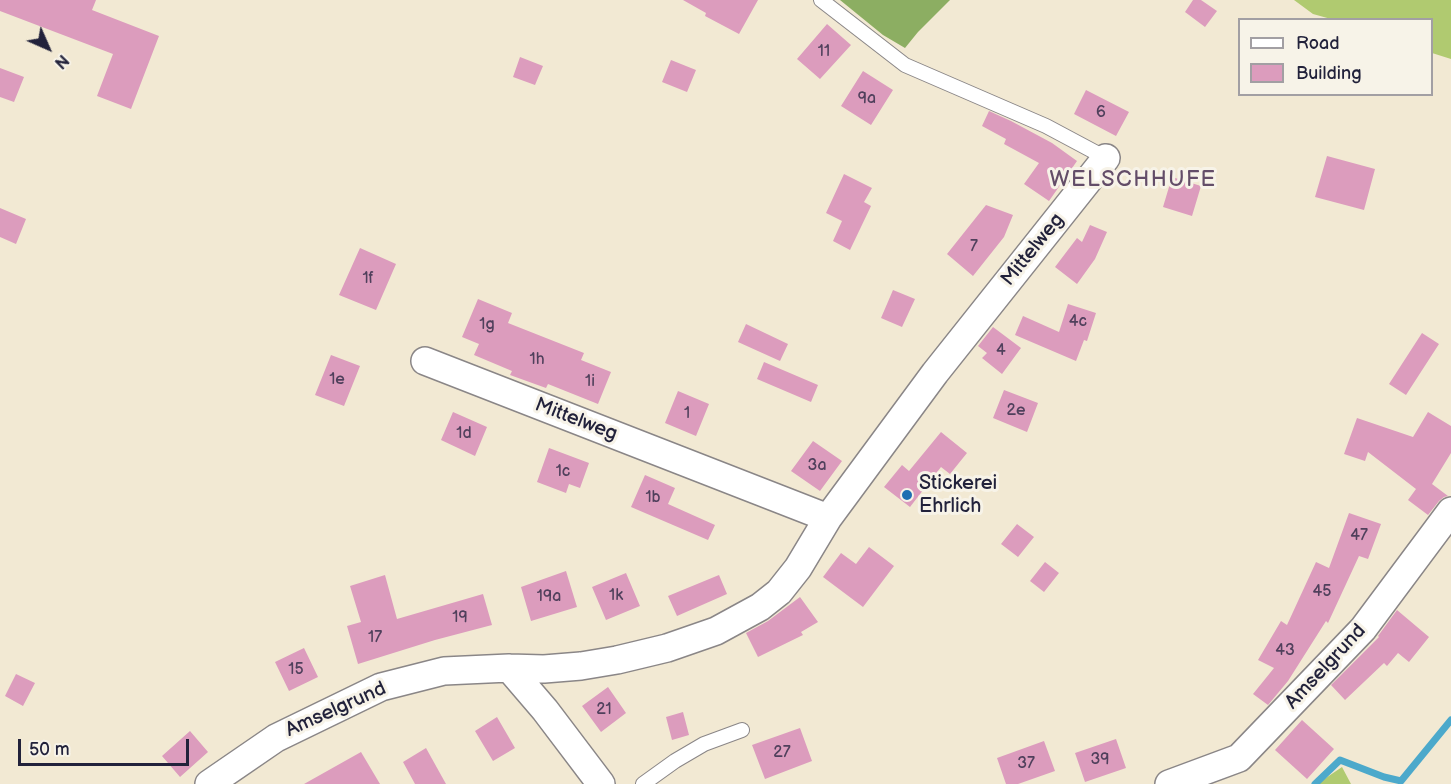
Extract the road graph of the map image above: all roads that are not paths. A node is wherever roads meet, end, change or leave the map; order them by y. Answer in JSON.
{"nodes":[{"id":1,"x":821,"y":0,"type":"edge"},
{"id":2,"x":1106,"y":158,"type":"joint"},
{"id":3,"x":424,"y":361,"type":"dead end"},
{"id":4,"x":1451,"y":511,"type":"edge"},
{"id":5,"x":828,"y":518,"type":"junction"},
{"id":6,"x":509,"y":668,"type":"junction"},
{"id":7,"x":742,"y":730,"type":"dead end"},
{"id":8,"x":209,"y":784,"type":"edge"},
{"id":9,"x":601,"y":784,"type":"edge"},
{"id":10,"x":643,"y":784,"type":"edge"},
{"id":11,"x":1169,"y":784,"type":"edge"}],
"edges":[{"from":1,"to":2,"type":"lane","name":"Mittelweg"},
{"from":2,"to":5,"type":"street","name":"Mittelweg"},
{"from":3,"to":5,"type":"street","name":"Mittelweg"},
{"from":4,"to":11,"type":"street","name":"Amselgrund"},
{"from":5,"to":6,"type":"street","name":"Mittelweg"},
{"from":6,"to":8,"type":"street","name":"Amselgrund"},
{"from":6,"to":9,"type":"street"},
{"from":7,"to":10,"type":"lane"}]}
